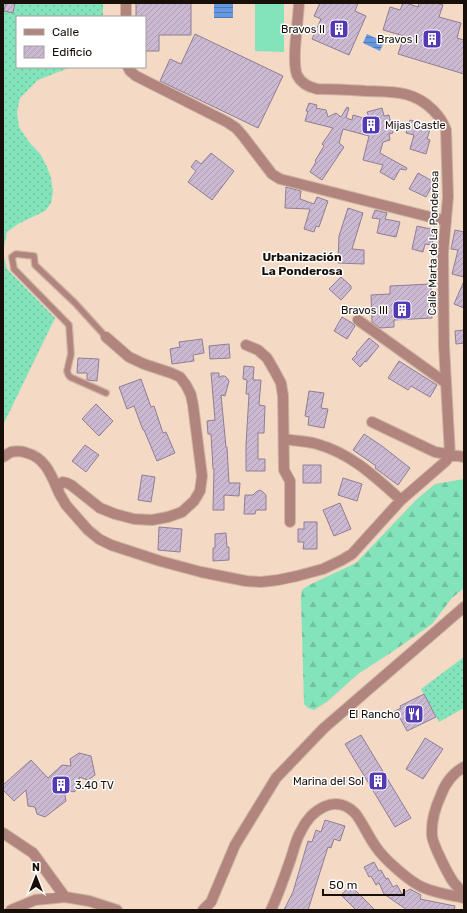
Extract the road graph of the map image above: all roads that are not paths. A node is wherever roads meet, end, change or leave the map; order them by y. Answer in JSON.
{"nodes":[{"id":1,"x":126,"y":3,"type":"edge"},
{"id":2,"x":299,"y":3,"type":"edge"},
{"id":3,"x":126,"y":16,"type":"edge"},
{"id":4,"x":128,"y":68,"type":"edge"},
{"id":5,"x":446,"y":221,"type":"junction"},
{"id":6,"x":358,"y":320,"type":"dead end"},
{"id":7,"x":106,"y":337,"type":"joint"},
{"id":8,"x":246,"y":345,"type":"dead end"},
{"id":9,"x":446,"y":383,"type":"junction"},
{"id":10,"x":106,"y":393,"type":"dead end"},
{"id":11,"x":372,"y":422,"type":"dead end"},
{"id":12,"x":284,"y":439,"type":"junction"},
{"id":13,"x":450,"y":455,"type":"junction"},
{"id":14,"x":3,"y":457,"type":"edge"},
{"id":15,"x":464,"y":457,"type":"edge"},
{"id":16,"x":59,"y":493,"type":"junction"},
{"id":17,"x":401,"y":500,"type":"junction"},
{"id":18,"x":290,"y":522,"type":"dead end"},
{"id":19,"x":464,"y":607,"type":"edge"},
{"id":20,"x":464,"y":767,"type":"edge"},
{"id":21,"x":3,"y":833,"type":"edge"},
{"id":22,"x":464,"y":894,"type":"edge"},
{"id":23,"x":65,"y":897,"type":"junction"},
{"id":24,"x":464,"y":898,"type":"edge"},
{"id":25,"x":11,"y":910,"type":"edge"},
{"id":26,"x":117,"y":910,"type":"edge"},
{"id":27,"x":203,"y":910,"type":"edge"},
{"id":28,"x":271,"y":910,"type":"edge"}],
"edges":[{"from":1,"to":3,"type":"street"},
{"from":2,"to":5,"type":"street","name":"Calle Marta de La Ponderosa"},
{"from":4,"to":5,"type":"street"},
{"from":5,"to":9,"type":"street","name":"Calle Marta de La Ponderosa"},
{"from":6,"to":9,"type":"street"},
{"from":7,"to":10,"type":"lane"},
{"from":7,"to":16,"type":"street"},
{"from":8,"to":12,"type":"street"},
{"from":9,"to":13,"type":"street","name":"Calle Marta de La Ponderosa"},
{"from":11,"to":13,"type":"street"},
{"from":12,"to":17,"type":"street"},
{"from":12,"to":18,"type":"street"},
{"from":13,"to":15,"type":"street"},
{"from":13,"to":17,"type":"street"},
{"from":14,"to":16,"type":"street"},
{"from":16,"to":17,"type":"street"},
{"from":19,"to":27,"type":"street"},
{"from":20,"to":22,"type":"street"},
{"from":21,"to":23,"type":"street"},
{"from":23,"to":25,"type":"street"},
{"from":23,"to":26,"type":"street"},
{"from":24,"to":28,"type":"street"}]}
